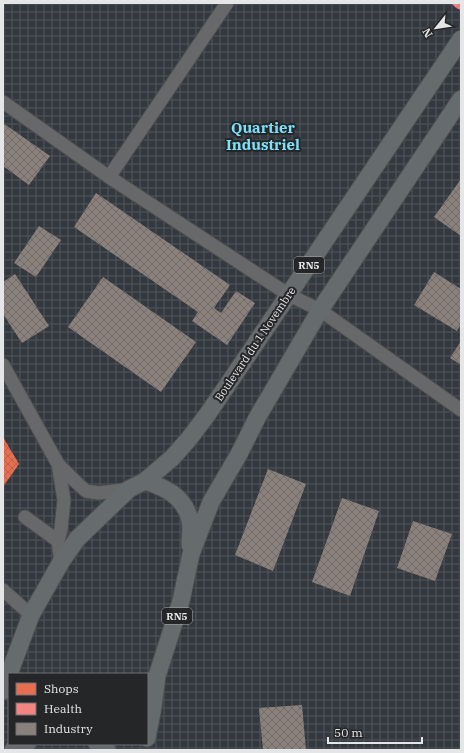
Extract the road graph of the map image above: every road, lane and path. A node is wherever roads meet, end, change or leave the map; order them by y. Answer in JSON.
{"nodes":[{"id":1,"x":227,"y":3,"type":"edge"},
{"id":2,"x":461,"y":39,"type":"edge"},
{"id":3,"x":461,"y":99,"type":"edge"},
{"id":4,"x":3,"y":102,"type":"edge"},
{"id":5,"x":109,"y":178,"type":"junction"},
{"id":6,"x":289,"y":295,"type":"junction"},
{"id":7,"x":320,"y":310,"type":"junction"},
{"id":8,"x":3,"y":365,"type":"edge"},
{"id":9,"x":461,"y":410,"type":"edge"},
{"id":10,"x":58,"y":464,"type":"junction"},
{"id":11,"x":145,"y":481,"type":"junction"},
{"id":12,"x":129,"y":489,"type":"junction"},
{"id":13,"x":25,"y":517,"type":"dead end"},
{"id":14,"x":58,"y":541,"type":"junction"},
{"id":15,"x":191,"y":554,"type":"junction"},
{"id":16,"x":62,"y":562,"type":"junction"},
{"id":17,"x":3,"y":590,"type":"edge"},
{"id":18,"x":31,"y":615,"type":"junction"},
{"id":19,"x":10,"y":673,"type":"edge"},
{"id":20,"x":157,"y":676,"type":"junction"},
{"id":21,"x":8,"y":678,"type":"edge"},
{"id":22,"x":148,"y":688,"type":"edge"},
{"id":23,"x":3,"y":691,"type":"edge"},
{"id":24,"x":148,"y":732,"type":"edge"},
{"id":25,"x":24,"y":745,"type":"edge"},
{"id":26,"x":13,"y":750,"type":"edge"}],
"edges":[{"from":1,"to":5,"type":"street"},
{"from":2,"to":6,"type":"main road","name":"Boulevard du 1 Novembre","number":"RN5"},
{"from":3,"to":7,"type":"main road","number":"RN5"},
{"from":4,"to":5,"type":"street"},
{"from":5,"to":6,"type":"street"},
{"from":6,"to":7,"type":"street"},
{"from":6,"to":11,"type":"main road","name":"Boulevard du 1 Novembre","number":"RN5"},
{"from":7,"to":9,"type":"street"},
{"from":7,"to":15,"type":"main road","number":"RN5"},
{"from":8,"to":10,"type":"street"},
{"from":10,"to":12,"type":"street"},
{"from":10,"to":14,"type":"street"},
{"from":11,"to":12,"type":"main road","name":"Boulevard du 1 Novembre","number":"RN5"},
{"from":11,"to":15,"type":"main road","number":"RN5"},
{"from":12,"to":16,"type":"main road","name":"Boulevard du 1 Novembre","number":"RN5"},
{"from":13,"to":14,"type":"street"},
{"from":14,"to":16,"type":"street"},
{"from":15,"to":20,"type":"main road","number":"RN5"},
{"from":16,"to":18,"type":"main road","name":"Boulevard du 1 Novembre","number":"RN5"},
{"from":17,"to":18,"type":"street"},
{"from":18,"to":19,"type":"main road","name":"Boulevard du 1 Novembre","number":"RN5"},
{"from":20,"to":22,"type":"main road","number":"RN5"},
{"from":20,"to":24,"type":"main road"},
{"from":21,"to":23,"type":"main road","number":"RN5"},
{"from":25,"to":26,"type":"main road"}]}
